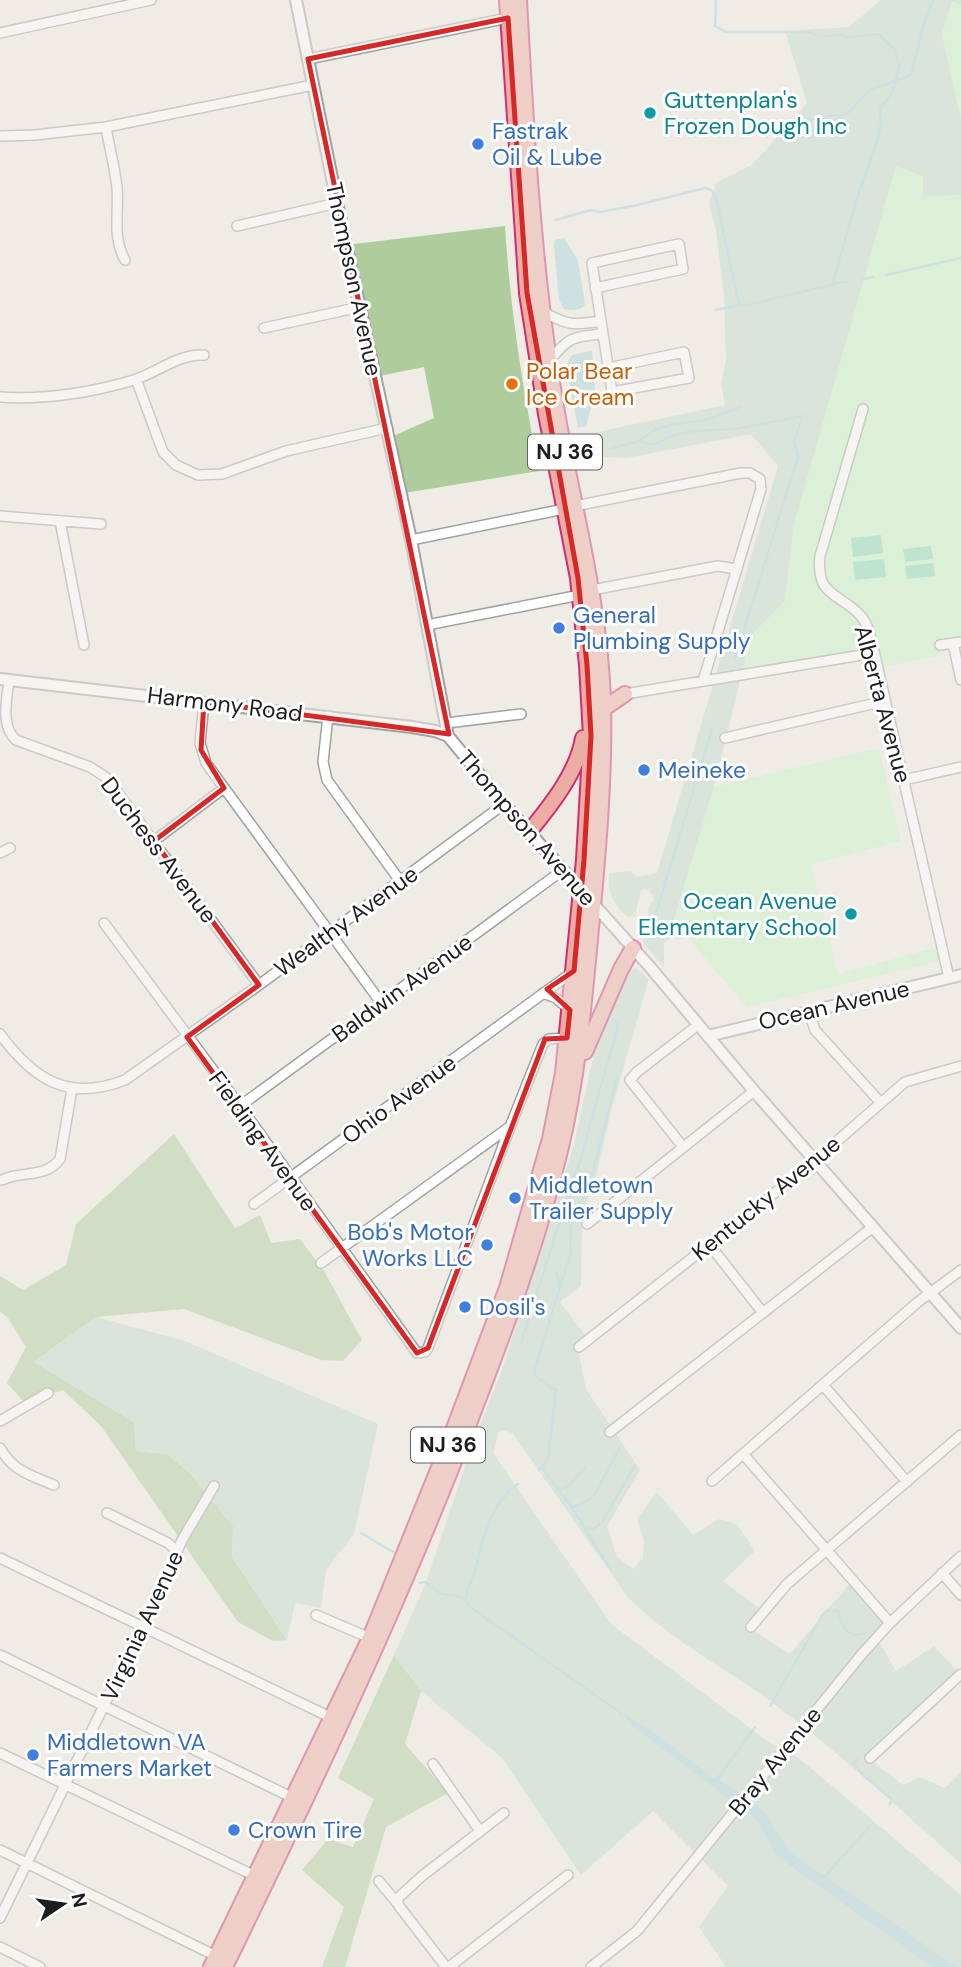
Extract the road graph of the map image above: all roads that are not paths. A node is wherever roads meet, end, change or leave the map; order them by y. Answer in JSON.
{"nodes":[{"id":1,"x":151,"y":0,"type":"edge"},
{"id":2,"x":296,"y":0,"type":"edge"},
{"id":3,"x":507,"y":0,"type":"edge"},
{"id":4,"x":519,"y":0,"type":"edge"},
{"id":5,"x":508,"y":18,"type":"junction"},
{"id":6,"x":0,"y":33,"type":"edge"},
{"id":7,"x":308,"y":59,"type":"junction"},
{"id":8,"x":313,"y":85,"type":"junction"},
{"id":9,"x":107,"y":127,"type":"junction"},
{"id":10,"x":0,"y":136,"type":"edge"},
{"id":11,"x":337,"y":204,"type":"junction"},
{"id":12,"x":237,"y":226,"type":"dead end"},
{"id":13,"x":125,"y":260,"type":"dead end"},
{"id":14,"x":595,"y":288,"type":"junction"},
{"id":15,"x":360,"y":307,"type":"junction"},
{"id":16,"x":541,"y":310,"type":"junction"},
{"id":17,"x":600,"y":321,"type":"junction"},
{"id":18,"x":264,"y":328,"type":"dead end"},
{"id":19,"x":602,"y":334,"type":"junction"},
{"id":20,"x":204,"y":355,"type":"dead end"},
{"id":21,"x":549,"y":361,"type":"junction"},
{"id":22,"x":608,"y":368,"type":"junction"},
{"id":23,"x":136,"y":379,"type":"junction"},
{"id":24,"x":0,"y":397,"type":"edge"},
{"id":25,"x":863,"y":409,"type":"dead end"},
{"id":26,"x":387,"y":428,"type":"junction"},
{"id":27,"x":570,"y":508,"type":"junction"},
{"id":28,"x":0,"y":516,"type":"edge"},
{"id":29,"x":60,"y":521,"type":"junction"},
{"id":30,"x":101,"y":524,"type":"dead end"},
{"id":31,"x":411,"y":540,"type":"junction"},
{"id":32,"x":736,"y":569,"type":"junction"},
{"id":33,"x":586,"y":592,"type":"junction"},
{"id":34,"x":427,"y":625,"type":"junction"},
{"id":35,"x":957,"y":642,"type":"edge"},
{"id":36,"x":84,"y":645,"type":"dead end"},
{"id":37,"x":940,"y":645,"type":"dead end"},
{"id":38,"x":874,"y":653,"type":"junction"},
{"id":39,"x":5,"y":679,"type":"edge"},
{"id":40,"x":961,"y":680,"type":"edge"},
{"id":41,"x":703,"y":681,"type":"junction"},
{"id":42,"x":602,"y":682,"type":"junction"},
{"id":43,"x":625,"y":694,"type":"junction"},
{"id":44,"x":885,"y":701,"type":"junction"},
{"id":45,"x":204,"y":702,"type":"junction"},
{"id":46,"x":596,"y":707,"type":"junction"},
{"id":47,"x":521,"y":714,"type":"dead end"},
{"id":48,"x":328,"y":716,"type":"junction"},
{"id":49,"x":447,"y":723,"type":"junction"},
{"id":50,"x":448,"y":736,"type":"junction"},
{"id":51,"x":725,"y":738,"type":"dead end"},
{"id":52,"x":961,"y":767,"type":"edge"},
{"id":53,"x":904,"y":780,"type":"junction"},
{"id":54,"x":224,"y":788,"type":"junction"},
{"id":55,"x":504,"y":804,"type":"junction"},
{"id":56,"x":529,"y":832,"type":"junction"},
{"id":57,"x":154,"y":841,"type":"junction"},
{"id":58,"x":10,"y":848,"type":"dead end"},
{"id":59,"x":0,"y":853,"type":"edge"},
{"id":60,"x":563,"y":870,"type":"junction"},
{"id":61,"x":400,"y":881,"type":"junction"},
{"id":62,"x":581,"y":891,"type":"junction"},
{"id":63,"x":593,"y":904,"type":"junction"},
{"id":64,"x":103,"y":923,"type":"dead end"},
{"id":65,"x":330,"y":933,"type":"junction"},
{"id":66,"x":633,"y":948,"type":"junction"},
{"id":67,"x":574,"y":971,"type":"junction"},
{"id":68,"x":961,"y":975,"type":"edge"},
{"id":69,"x":949,"y":978,"type":"junction"},
{"id":70,"x":259,"y":985,"type":"junction"},
{"id":71,"x":543,"y":993,"type":"junction"},
{"id":72,"x":382,"y":1003,"type":"junction"},
{"id":73,"x":570,"y":1010,"type":"junction"},
{"id":74,"x":809,"y":1012,"type":"junction"},
{"id":75,"x":698,"y":1025,"type":"junction"},
{"id":76,"x":0,"y":1034,"type":"edge"},
{"id":77,"x":708,"y":1036,"type":"junction"},
{"id":78,"x":187,"y":1037,"type":"junction"},
{"id":79,"x":567,"y":1038,"type":"junction"},
{"id":80,"x":961,"y":1066,"type":"edge"},
{"id":81,"x":577,"y":1072,"type":"junction"},
{"id":82,"x":72,"y":1089,"type":"junction"},
{"id":83,"x":754,"y":1091,"type":"junction"},
{"id":84,"x":880,"y":1102,"type":"junction"},
{"id":85,"x":240,"y":1107,"type":"junction"},
{"id":86,"x":510,"y":1127,"type":"junction"},
{"id":87,"x":683,"y":1147,"type":"junction"},
{"id":88,"x":815,"y":1160,"type":"junction"},
{"id":89,"x":291,"y":1178,"type":"junction"},
{"id":90,"x":2,"y":1180,"type":"dead end"},
{"id":91,"x":254,"y":1204,"type":"dead end"},
{"id":92,"x":587,"y":1224,"type":"dead end"},
{"id":93,"x":873,"y":1227,"type":"junction"},
{"id":94,"x":709,"y":1244,"type":"junction"},
{"id":95,"x":342,"y":1248,"type":"junction"},
{"id":96,"x":321,"y":1263,"type":"dead end"},
{"id":97,"x":961,"y":1270,"type":"edge"},
{"id":98,"x":930,"y":1293,"type":"junction"},
{"id":99,"x":764,"y":1313,"type":"junction"},
{"id":100,"x":961,"y":1328,"type":"edge"},
{"id":101,"x":579,"y":1347,"type":"dead end"},
{"id":102,"x":823,"y":1385,"type":"junction"},
{"id":103,"x":48,"y":1393,"type":"dead end"},
{"id":104,"x":0,"y":1422,"type":"edge"},
{"id":105,"x":610,"y":1432,"type":"dead end"},
{"id":106,"x":961,"y":1435,"type":"edge"},
{"id":107,"x":0,"y":1448,"type":"edge"},
{"id":108,"x":743,"y":1454,"type":"junction"},
{"id":109,"x":712,"y":1482,"type":"dead end"},
{"id":110,"x":907,"y":1482,"type":"junction"},
{"id":111,"x":54,"y":1485,"type":"dead end"},
{"id":112,"x":214,"y":1486,"type":"dead end"},
{"id":113,"x":107,"y":1513,"type":"dead end"},
{"id":114,"x":177,"y":1551,"type":"junction"},
{"id":115,"x":827,"y":1551,"type":"junction"},
{"id":116,"x":961,"y":1556,"type":"edge"},
{"id":117,"x":0,"y":1558,"type":"edge"},
{"id":118,"x":942,"y":1573,"type":"junction"},
{"id":119,"x":961,"y":1595,"type":"edge"},
{"id":120,"x":316,"y":1615,"type":"dead end"},
{"id":121,"x":890,"y":1623,"type":"junction"},
{"id":122,"x":142,"y":1627,"type":"junction"},
{"id":123,"x":751,"y":1627,"type":"dead end"},
{"id":124,"x":370,"y":1637,"type":"junction"},
{"id":125,"x":0,"y":1655,"type":"edge"},
{"id":126,"x":961,"y":1674,"type":"edge"},
{"id":127,"x":104,"y":1706,"type":"junction"},
{"id":128,"x":332,"y":1718,"type":"junction"},
{"id":129,"x":0,"y":1753,"type":"edge"},
{"id":130,"x":870,"y":1758,"type":"dead end"},
{"id":131,"x":433,"y":1764,"type":"dead end"},
{"id":132,"x":65,"y":1784,"type":"junction"},
{"id":133,"x":293,"y":1798,"type":"junction"},
{"id":134,"x":504,"y":1813,"type":"dead end"},
{"id":135,"x":480,"y":1831,"type":"junction"},
{"id":136,"x":0,"y":1850,"type":"edge"},
{"id":137,"x":27,"y":1863,"type":"junction"},
{"id":138,"x":568,"y":1875,"type":"dead end"},
{"id":139,"x":255,"y":1876,"type":"junction"},
{"id":140,"x":379,"y":1881,"type":"dead end"},
{"id":141,"x":398,"y":1900,"type":"junction"},
{"id":142,"x":0,"y":1919,"type":"edge"},
{"id":143,"x":0,"y":1947,"type":"edge"},
{"id":144,"x":217,"y":1963,"type":"edge"},
{"id":145,"x":40,"y":1967,"type":"edge"},
{"id":146,"x":447,"y":1967,"type":"edge"},
{"id":147,"x":590,"y":1967,"type":"edge"}],
"edges":[{"from":1,"to":6,"type":"street"},
{"from":2,"to":7,"type":"street","name":"Thompson Avenue"},
{"from":3,"to":5,"type":"highway","number":"NJ 36"},
{"from":4,"to":16,"type":"highway","number":"NJ 36"},
{"from":5,"to":7,"type":"street"},
{"from":5,"to":27,"type":"highway","number":"NJ 36"},
{"from":7,"to":8,"type":"street","name":"Thompson Avenue"},
{"from":8,"to":9,"type":"street"},
{"from":8,"to":11,"type":"street","name":"Thompson Avenue"},
{"from":9,"to":10,"type":"street"},
{"from":9,"to":13,"type":"street"},
{"from":11,"to":12,"type":"street"},
{"from":11,"to":15,"type":"street","name":"Thompson Avenue"},
{"from":14,"to":14,"type":"street"},
{"from":14,"to":17,"type":"street"},
{"from":15,"to":18,"type":"street"},
{"from":15,"to":26,"type":"street","name":"Thompson Avenue"},
{"from":16,"to":17,"type":"street"},
{"from":16,"to":21,"type":"highway","number":"NJ 36"},
{"from":17,"to":19,"type":"street"},
{"from":19,"to":21,"type":"street"},
{"from":19,"to":22,"type":"street"},
{"from":20,"to":23,"type":"street"},
{"from":21,"to":27,"type":"highway","number":"NJ 36"},
{"from":22,"to":22,"type":"street"},
{"from":23,"to":24,"type":"street"},
{"from":23,"to":26,"type":"street"},
{"from":25,"to":38,"type":"street","name":"Alberta Avenue"},
{"from":26,"to":31,"type":"street","name":"Thompson Avenue"},
{"from":27,"to":31,"type":"street"},
{"from":27,"to":32,"type":"street"},
{"from":27,"to":33,"type":"highway","number":"NJ 36"},
{"from":28,"to":29,"type":"street"},
{"from":29,"to":30,"type":"street"},
{"from":29,"to":36,"type":"street"},
{"from":31,"to":34,"type":"street","name":"Thompson Avenue"},
{"from":32,"to":33,"type":"street"},
{"from":32,"to":41,"type":"street"},
{"from":33,"to":34,"type":"street"},
{"from":33,"to":42,"type":"highway","number":"NJ 36"},
{"from":33,"to":46,"type":"highway","number":"NJ 36"},
{"from":34,"to":49,"type":"street","name":"Thompson Avenue"},
{"from":35,"to":37,"type":"street"},
{"from":35,"to":40,"type":"street"},
{"from":38,"to":41,"type":"street"},
{"from":38,"to":44,"type":"street","name":"Alberta Avenue"},
{"from":39,"to":45,"type":"street","name":"Harmony Road"},
{"from":39,"to":57,"type":"street","name":"Duchess Avenue"},
{"from":41,"to":43,"type":"street"},
{"from":42,"to":43,"type":"highway"},
{"from":42,"to":46,"type":"highway","number":"NJ 36"},
{"from":43,"to":46,"type":"highway"},
{"from":44,"to":51,"type":"street"},
{"from":44,"to":53,"type":"street","name":"Alberta Avenue"},
{"from":45,"to":48,"type":"street","name":"Harmony Road"},
{"from":45,"to":54,"type":"street"},
{"from":46,"to":56,"type":"highway"},
{"from":46,"to":62,"type":"highway","number":"NJ 36"},
{"from":46,"to":63,"type":"highway","number":"NJ 36"},
{"from":47,"to":49,"type":"street"},
{"from":48,"to":50,"type":"street","name":"Harmony Road"},
{"from":48,"to":61,"type":"street"},
{"from":49,"to":50,"type":"street","name":"Thompson Avenue"},
{"from":50,"to":55,"type":"street","name":"Thompson Avenue"},
{"from":52,"to":53,"type":"street"},
{"from":53,"to":69,"type":"street","name":"Alberta Avenue"},
{"from":54,"to":57,"type":"street"},
{"from":54,"to":65,"type":"street"},
{"from":55,"to":56,"type":"street","name":"Thompson Avenue"},
{"from":55,"to":61,"type":"street","name":"Wealthy Avenue"},
{"from":56,"to":60,"type":"street","name":"Thompson Avenue"},
{"from":57,"to":70,"type":"street","name":"Duchess Avenue"},
{"from":58,"to":59,"type":"street"},
{"from":60,"to":62,"type":"street","name":"Thompson Avenue"},
{"from":60,"to":72,"type":"street","name":"Baldwin Avenue"},
{"from":61,"to":65,"type":"street","name":"Wealthy Avenue"},
{"from":62,"to":63,"type":"street","name":"Thompson Avenue"},
{"from":62,"to":67,"type":"highway","number":"NJ 36"},
{"from":63,"to":66,"type":"street","name":"Thompson Avenue"},
{"from":63,"to":81,"type":"highway","number":"NJ 36"},
{"from":64,"to":78,"type":"street","name":"Fielding Avenue"},
{"from":65,"to":70,"type":"street","name":"Wealthy Avenue"},
{"from":65,"to":72,"type":"street"},
{"from":66,"to":75,"type":"street","name":"Thompson Avenue"},
{"from":66,"to":81,"type":"highway"},
{"from":67,"to":71,"type":"street","name":"Ohio Avenue"},
{"from":67,"to":73,"type":"highway","number":"NJ 36"},
{"from":68,"to":69,"type":"street","name":"Ocean Avenue"},
{"from":69,"to":74,"type":"street","name":"Ocean Avenue"},
{"from":70,"to":78,"type":"street","name":"Wealthy Avenue"},
{"from":71,"to":73,"type":"street"},
{"from":71,"to":89,"type":"street","name":"Ohio Avenue"},
{"from":72,"to":85,"type":"street","name":"Baldwin Avenue"},
{"from":73,"to":79,"type":"highway","number":"NJ 36"},
{"from":74,"to":77,"type":"street","name":"Ocean Avenue"},
{"from":74,"to":84,"type":"street"},
{"from":75,"to":77,"type":"street","name":"Thompson Avenue"},
{"from":75,"to":87,"type":"street"},
{"from":76,"to":82,"type":"street"},
{"from":77,"to":83,"type":"street","name":"Thompson Avenue"},
{"from":78,"to":82,"type":"street","name":"Wealthy Avenue"},
{"from":78,"to":85,"type":"street","name":"Fielding Avenue"},
{"from":79,"to":86,"type":"street"},
{"from":79,"to":124,"type":"highway","number":"NJ 36"},
{"from":80,"to":84,"type":"street","name":"Kentucky Avenue"},
{"from":81,"to":144,"type":"highway","number":"NJ 36"},
{"from":82,"to":90,"type":"street"},
{"from":83,"to":87,"type":"street"},
{"from":83,"to":88,"type":"street","name":"Thompson Avenue"},
{"from":84,"to":88,"type":"street","name":"Kentucky Avenue"},
{"from":85,"to":89,"type":"street","name":"Fielding Avenue"},
{"from":86,"to":95,"type":"street"},
{"from":86,"to":95,"type":"street","name":"Fielding Avenue"},
{"from":87,"to":92,"type":"street"},
{"from":88,"to":93,"type":"street","name":"Thompson Avenue"},
{"from":88,"to":94,"type":"street","name":"Kentucky Avenue"},
{"from":89,"to":91,"type":"street","name":"Ohio Avenue"},
{"from":89,"to":95,"type":"street","name":"Fielding Avenue"},
{"from":93,"to":98,"type":"street","name":"Thompson Avenue"},
{"from":93,"to":99,"type":"street"},
{"from":94,"to":99,"type":"street"},
{"from":94,"to":101,"type":"street","name":"Kentucky Avenue"},
{"from":95,"to":96,"type":"street"},
{"from":97,"to":98,"type":"street"},
{"from":98,"to":100,"type":"street","name":"Thompson Avenue"},
{"from":98,"to":102,"type":"street"},
{"from":99,"to":105,"type":"street"},
{"from":102,"to":108,"type":"street"},
{"from":102,"to":110,"type":"street"},
{"from":103,"to":104,"type":"street"},
{"from":106,"to":110,"type":"street"},
{"from":107,"to":111,"type":"street"},
{"from":108,"to":109,"type":"street"},
{"from":108,"to":115,"type":"street"},
{"from":110,"to":115,"type":"street"},
{"from":112,"to":114,"type":"street","name":"Virginia Avenue"},
{"from":113,"to":114,"type":"street"},
{"from":114,"to":122,"type":"street","name":"Virginia Avenue"},
{"from":115,"to":121,"type":"street"},
{"from":115,"to":123,"type":"street"},
{"from":116,"to":118,"type":"street","name":"Bray Avenue"},
{"from":117,"to":122,"type":"street"},
{"from":118,"to":119,"type":"street"},
{"from":118,"to":121,"type":"street","name":"Bray Avenue"},
{"from":120,"to":124,"type":"street"},
{"from":121,"to":147,"type":"street","name":"Bray Avenue"},
{"from":122,"to":127,"type":"street","name":"Virginia Avenue"},
{"from":122,"to":128,"type":"street"},
{"from":124,"to":128,"type":"highway","number":"NJ 36"},
{"from":125,"to":127,"type":"street"},
{"from":126,"to":130,"type":"street"},
{"from":127,"to":132,"type":"street","name":"Virginia Avenue"},
{"from":127,"to":133,"type":"street"},
{"from":128,"to":133,"type":"highway","number":"NJ 36"},
{"from":129,"to":132,"type":"street"},
{"from":131,"to":135,"type":"street"},
{"from":132,"to":137,"type":"street","name":"Virginia Avenue"},
{"from":132,"to":139,"type":"street"},
{"from":133,"to":139,"type":"highway","number":"NJ 36"},
{"from":134,"to":135,"type":"street"},
{"from":135,"to":141,"type":"street"},
{"from":136,"to":137,"type":"street"},
{"from":137,"to":142,"type":"street","name":"Virginia Avenue"},
{"from":137,"to":144,"type":"street"},
{"from":138,"to":146,"type":"street"},
{"from":139,"to":144,"type":"highway","number":"NJ 36"},
{"from":140,"to":141,"type":"street"},
{"from":141,"to":146,"type":"street"},
{"from":143,"to":145,"type":"street"}]}
